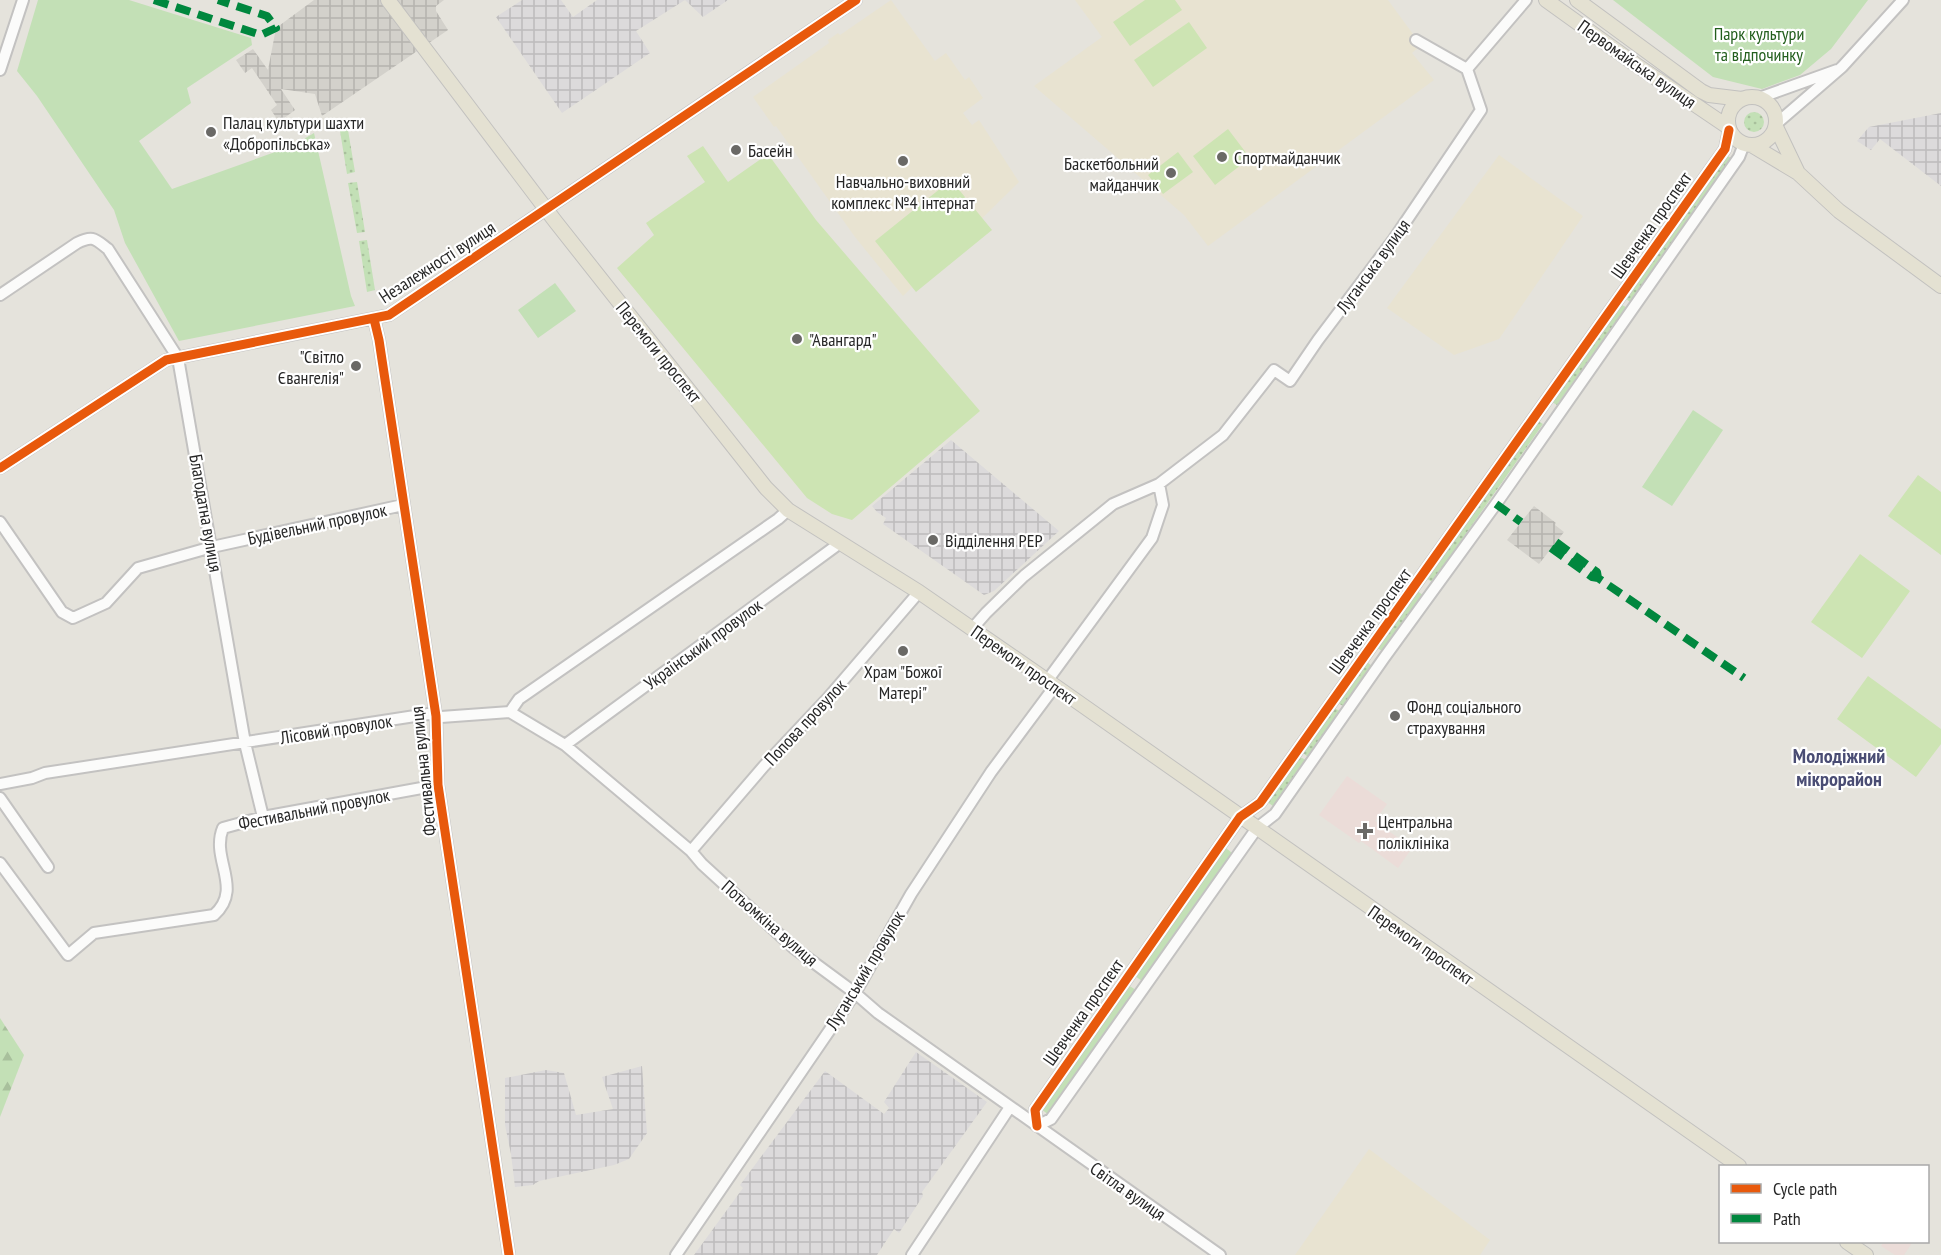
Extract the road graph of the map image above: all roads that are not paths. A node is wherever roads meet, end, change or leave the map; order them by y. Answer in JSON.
{"nodes":[{"id":1,"x":23,"y":0,"type":"edge"},
{"id":2,"x":388,"y":0,"type":"edge"},
{"id":3,"x":856,"y":0,"type":"edge"},
{"id":4,"x":1526,"y":0,"type":"edge"},
{"id":5,"x":1546,"y":0,"type":"edge"},
{"id":6,"x":1577,"y":0,"type":"edge"},
{"id":7,"x":1903,"y":0,"type":"edge"},
{"id":8,"x":1416,"y":40,"type":"dead end"},
{"id":9,"x":1842,"y":67,"type":"junction"},
{"id":10,"x":1467,"y":69,"type":"junction"},
{"id":11,"x":0,"y":70,"type":"edge"},
{"id":12,"x":1759,"y":98,"type":"junction"},
{"id":13,"x":1742,"y":99,"type":"junction"},
{"id":14,"x":1776,"y":125,"type":"junction"},
{"id":15,"x":1729,"y":128,"type":"junction"},
{"id":16,"x":1749,"y":145,"type":"junction"},
{"id":17,"x":1798,"y":173,"type":"junction"},
{"id":18,"x":546,"y":210,"type":"junction"},
{"id":19,"x":1941,"y":286,"type":"edge"},
{"id":20,"x":0,"y":295,"type":"edge"},
{"id":21,"x":374,"y":319,"type":"junction"},
{"id":22,"x":178,"y":358,"type":"junction"},
{"id":23,"x":0,"y":468,"type":"edge"},
{"id":24,"x":1159,"y":484,"type":"junction"},
{"id":25,"x":403,"y":505,"type":"junction"},
{"id":26,"x":788,"y":510,"type":"junction"},
{"id":27,"x":0,"y":522,"type":"edge"},
{"id":28,"x":840,"y":543,"type":"junction"},
{"id":29,"x":212,"y":547,"type":"junction"},
{"id":30,"x":919,"y":592,"type":"junction"},
{"id":31,"x":972,"y":629,"type":"junction"},
{"id":32,"x":1051,"y":683,"type":"junction"},
{"id":33,"x":510,"y":712,"type":"junction"},
{"id":34,"x":436,"y":716,"type":"junction"},
{"id":35,"x":245,"y":743,"type":"junction"},
{"id":36,"x":565,"y":745,"type":"junction"},
{"id":37,"x":0,"y":784,"type":"edge"},
{"id":38,"x":438,"y":784,"type":"junction"},
{"id":39,"x":0,"y":798,"type":"edge"},
{"id":40,"x":263,"y":817,"type":"junction"},
{"id":41,"x":1240,"y":817,"type":"junction"},
{"id":42,"x":1257,"y":828,"type":"junction"},
{"id":43,"x":691,"y":851,"type":"junction"},
{"id":44,"x":0,"y":863,"type":"edge"},
{"id":45,"x":48,"y":867,"type":"dead end"},
{"id":46,"x":855,"y":993,"type":"junction"},
{"id":47,"x":1010,"y":1107,"type":"junction"},
{"id":48,"x":1037,"y":1126,"type":"junction"},
{"id":49,"x":1736,"y":1165,"type":"edge"},
{"id":50,"x":1848,"y":1243,"type":"edge"},
{"id":51,"x":509,"y":1255,"type":"edge"},
{"id":52,"x":676,"y":1255,"type":"edge"},
{"id":53,"x":912,"y":1255,"type":"edge"},
{"id":54,"x":1220,"y":1255,"type":"edge"},
{"id":55,"x":1866,"y":1255,"type":"edge"}],
"edges":[{"from":1,"to":11,"type":"street"},
{"from":2,"to":18,"type":"main road","name":"Перемоги проспект"},
{"from":3,"to":18,"type":"street","name":"Незалежності вулиця"},
{"from":4,"to":10,"type":"street"},
{"from":5,"to":15,"type":"main road","name":"Первомайська вулиця"},
{"from":6,"to":13,"type":"main road","name":"Первомайська вулиця"},
{"from":7,"to":9,"type":"street"},
{"from":8,"to":10,"type":"street"},
{"from":9,"to":12,"type":"street"},
{"from":9,"to":14,"type":"street"},
{"from":10,"to":24,"type":"street","name":"Луганська вулиця"},
{"from":12,"to":13,"type":"main road"},
{"from":12,"to":14,"type":"main road"},
{"from":13,"to":15,"type":"main road"},
{"from":14,"to":16,"type":"main road"},
{"from":14,"to":17,"type":"main road"},
{"from":15,"to":16,"type":"main road"},
{"from":15,"to":41,"type":"street","name":"Шевченка проспект"},
{"from":16,"to":17,"type":"main road"},
{"from":16,"to":42,"type":"street","name":"Шевченка проспект"},
{"from":17,"to":19,"type":"main road"},
{"from":18,"to":21,"type":"street","name":"Незалежності вулиця"},
{"from":18,"to":26,"type":"main road","name":"Перемоги проспект"},
{"from":20,"to":22,"type":"street","name":"Благодатна вулиця"},
{"from":21,"to":22,"type":"street","name":"Незалежності вулиця"},
{"from":21,"to":25,"type":"street","name":"Фестивальна вулиця"},
{"from":22,"to":23,"type":"street","name":"Незалежності вулиця"},
{"from":22,"to":29,"type":"street","name":"Благодатна вулиця"},
{"from":24,"to":31,"type":"street","name":"Луганська вулиця"},
{"from":24,"to":32,"type":"street"},
{"from":25,"to":29,"type":"street","name":"Будівельний провулок"},
{"from":25,"to":34,"type":"street","name":"Фестивальна вулиця"},
{"from":26,"to":28,"type":"main road","name":"Перемоги проспект"},
{"from":26,"to":33,"type":"street"},
{"from":27,"to":29,"type":"street","name":"Будівельний провулок"},
{"from":28,"to":30,"type":"main road","name":"Перемоги проспект"},
{"from":28,"to":36,"type":"street","name":"Український провулок"},
{"from":29,"to":35,"type":"street","name":"Благодатна вулиця"},
{"from":30,"to":31,"type":"main road","name":"Перемоги проспект"},
{"from":30,"to":43,"type":"street","name":"Попова провулок"},
{"from":31,"to":32,"type":"main road","name":"Перемоги проспект"},
{"from":32,"to":41,"type":"main road","name":"Перемоги проспект"},
{"from":32,"to":46,"type":"street","name":"Луганський провулок"},
{"from":33,"to":34,"type":"street","name":"Лісовий провулок"},
{"from":33,"to":36,"type":"street","name":"Потьомкіна вулиця"},
{"from":34,"to":35,"type":"street","name":"Лісовий провулок"},
{"from":34,"to":38,"type":"street","name":"Фестивальна вулиця"},
{"from":35,"to":37,"type":"street","name":"Лісовий провулок"},
{"from":35,"to":40,"type":"street","name":"Благодатна вулиця"},
{"from":36,"to":43,"type":"street","name":"Потьомкіна вулиця"},
{"from":38,"to":40,"type":"street","name":"Фестивальний провулок"},
{"from":38,"to":51,"type":"street","name":"Фестивальна вулиця"},
{"from":39,"to":45,"type":"street"},
{"from":40,"to":44,"type":"street","name":"Фестивальний провулок"},
{"from":41,"to":42,"type":"main road","name":"Перемоги проспект"},
{"from":41,"to":48,"type":"street","name":"Шевченка проспект"},
{"from":42,"to":48,"type":"street","name":"Шевченка проспект"},
{"from":42,"to":49,"type":"main road","name":"Перемоги проспект"},
{"from":43,"to":46,"type":"street","name":"Потьомкіна вулиця"},
{"from":46,"to":47,"type":"street","name":"Потьомкіна вулиця"},
{"from":46,"to":52,"type":"street","name":"Луганський провулок"},
{"from":47,"to":48,"type":"street","name":"Потьомкіна вулиця"},
{"from":47,"to":53,"type":"street"},
{"from":48,"to":54,"type":"street","name":"Світла вулиця"},
{"from":50,"to":55,"type":"main road"}]}
